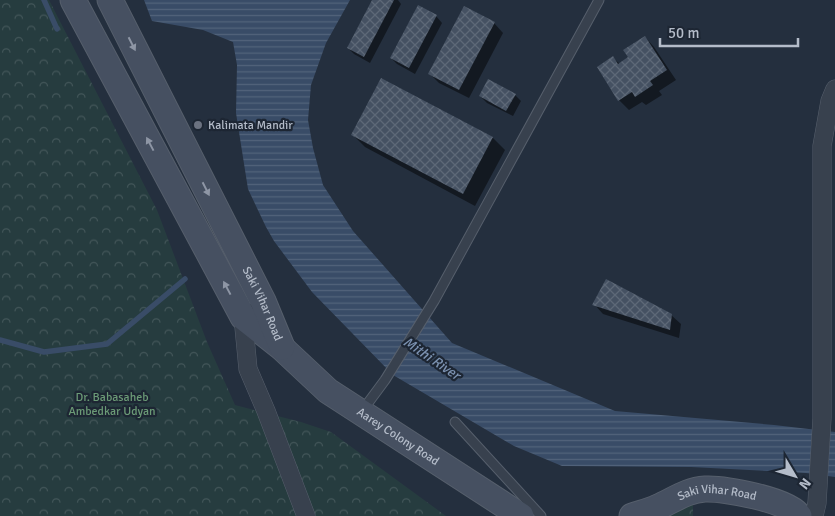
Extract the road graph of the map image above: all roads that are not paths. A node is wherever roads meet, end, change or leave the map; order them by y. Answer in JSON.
{"nodes":[{"id":1,"x":73,"y":0,"type":"edge"},
{"id":2,"x":599,"y":0,"type":"edge"},
{"id":3,"x":114,"y":7,"type":"edge"},
{"id":4,"x":88,"y":27,"type":"junction"},
{"id":5,"x":835,"y":89,"type":"edge"},
{"id":6,"x":828,"y":182,"type":"edge"},
{"id":7,"x":263,"y":302,"type":"junction"},
{"id":8,"x":243,"y":317,"type":"junction"},
{"id":9,"x":282,"y":348,"type":"junction"},
{"id":10,"x":826,"y":412,"type":"edge"},
{"id":11,"x":360,"y":413,"type":"junction"},
{"id":12,"x":455,"y":422,"type":"dead end"},
{"id":13,"x":810,"y":512,"type":"edge"},
{"id":14,"x":306,"y":516,"type":"edge"},
{"id":15,"x":521,"y":516,"type":"edge"},
{"id":16,"x":541,"y":516,"type":"edge"},
{"id":17,"x":632,"y":516,"type":"edge"}],
"edges":[{"from":1,"to":4,"type":"main road","name":"Saki Vihar Road"},
{"from":2,"to":11,"type":"lane"},
{"from":3,"to":4,"type":"main road"},
{"from":3,"to":7,"type":"main road","name":"Saki Vihar Road","one_way":true},
{"from":8,"to":4,"type":"main road","name":"Saki Vihar Road","one_way":true},
{"from":5,"to":6,"type":"street"},
{"from":6,"to":10,"type":"street"},
{"from":7,"to":8,"type":"street"},
{"from":7,"to":9,"type":"main road","name":"Saki Vihar Road"},
{"from":8,"to":9,"type":"main road","name":"Saki Vihar Road"},
{"from":8,"to":14,"type":"street"},
{"from":9,"to":11,"type":"main road","name":"Aarey Colony Road"},
{"from":10,"to":13,"type":"street"},
{"from":11,"to":15,"type":"main road","name":"Aarey Colony Road"},
{"from":12,"to":16,"type":"lane"},
{"from":13,"to":17,"type":"main road","name":"Saki Vihar Road"}]}
